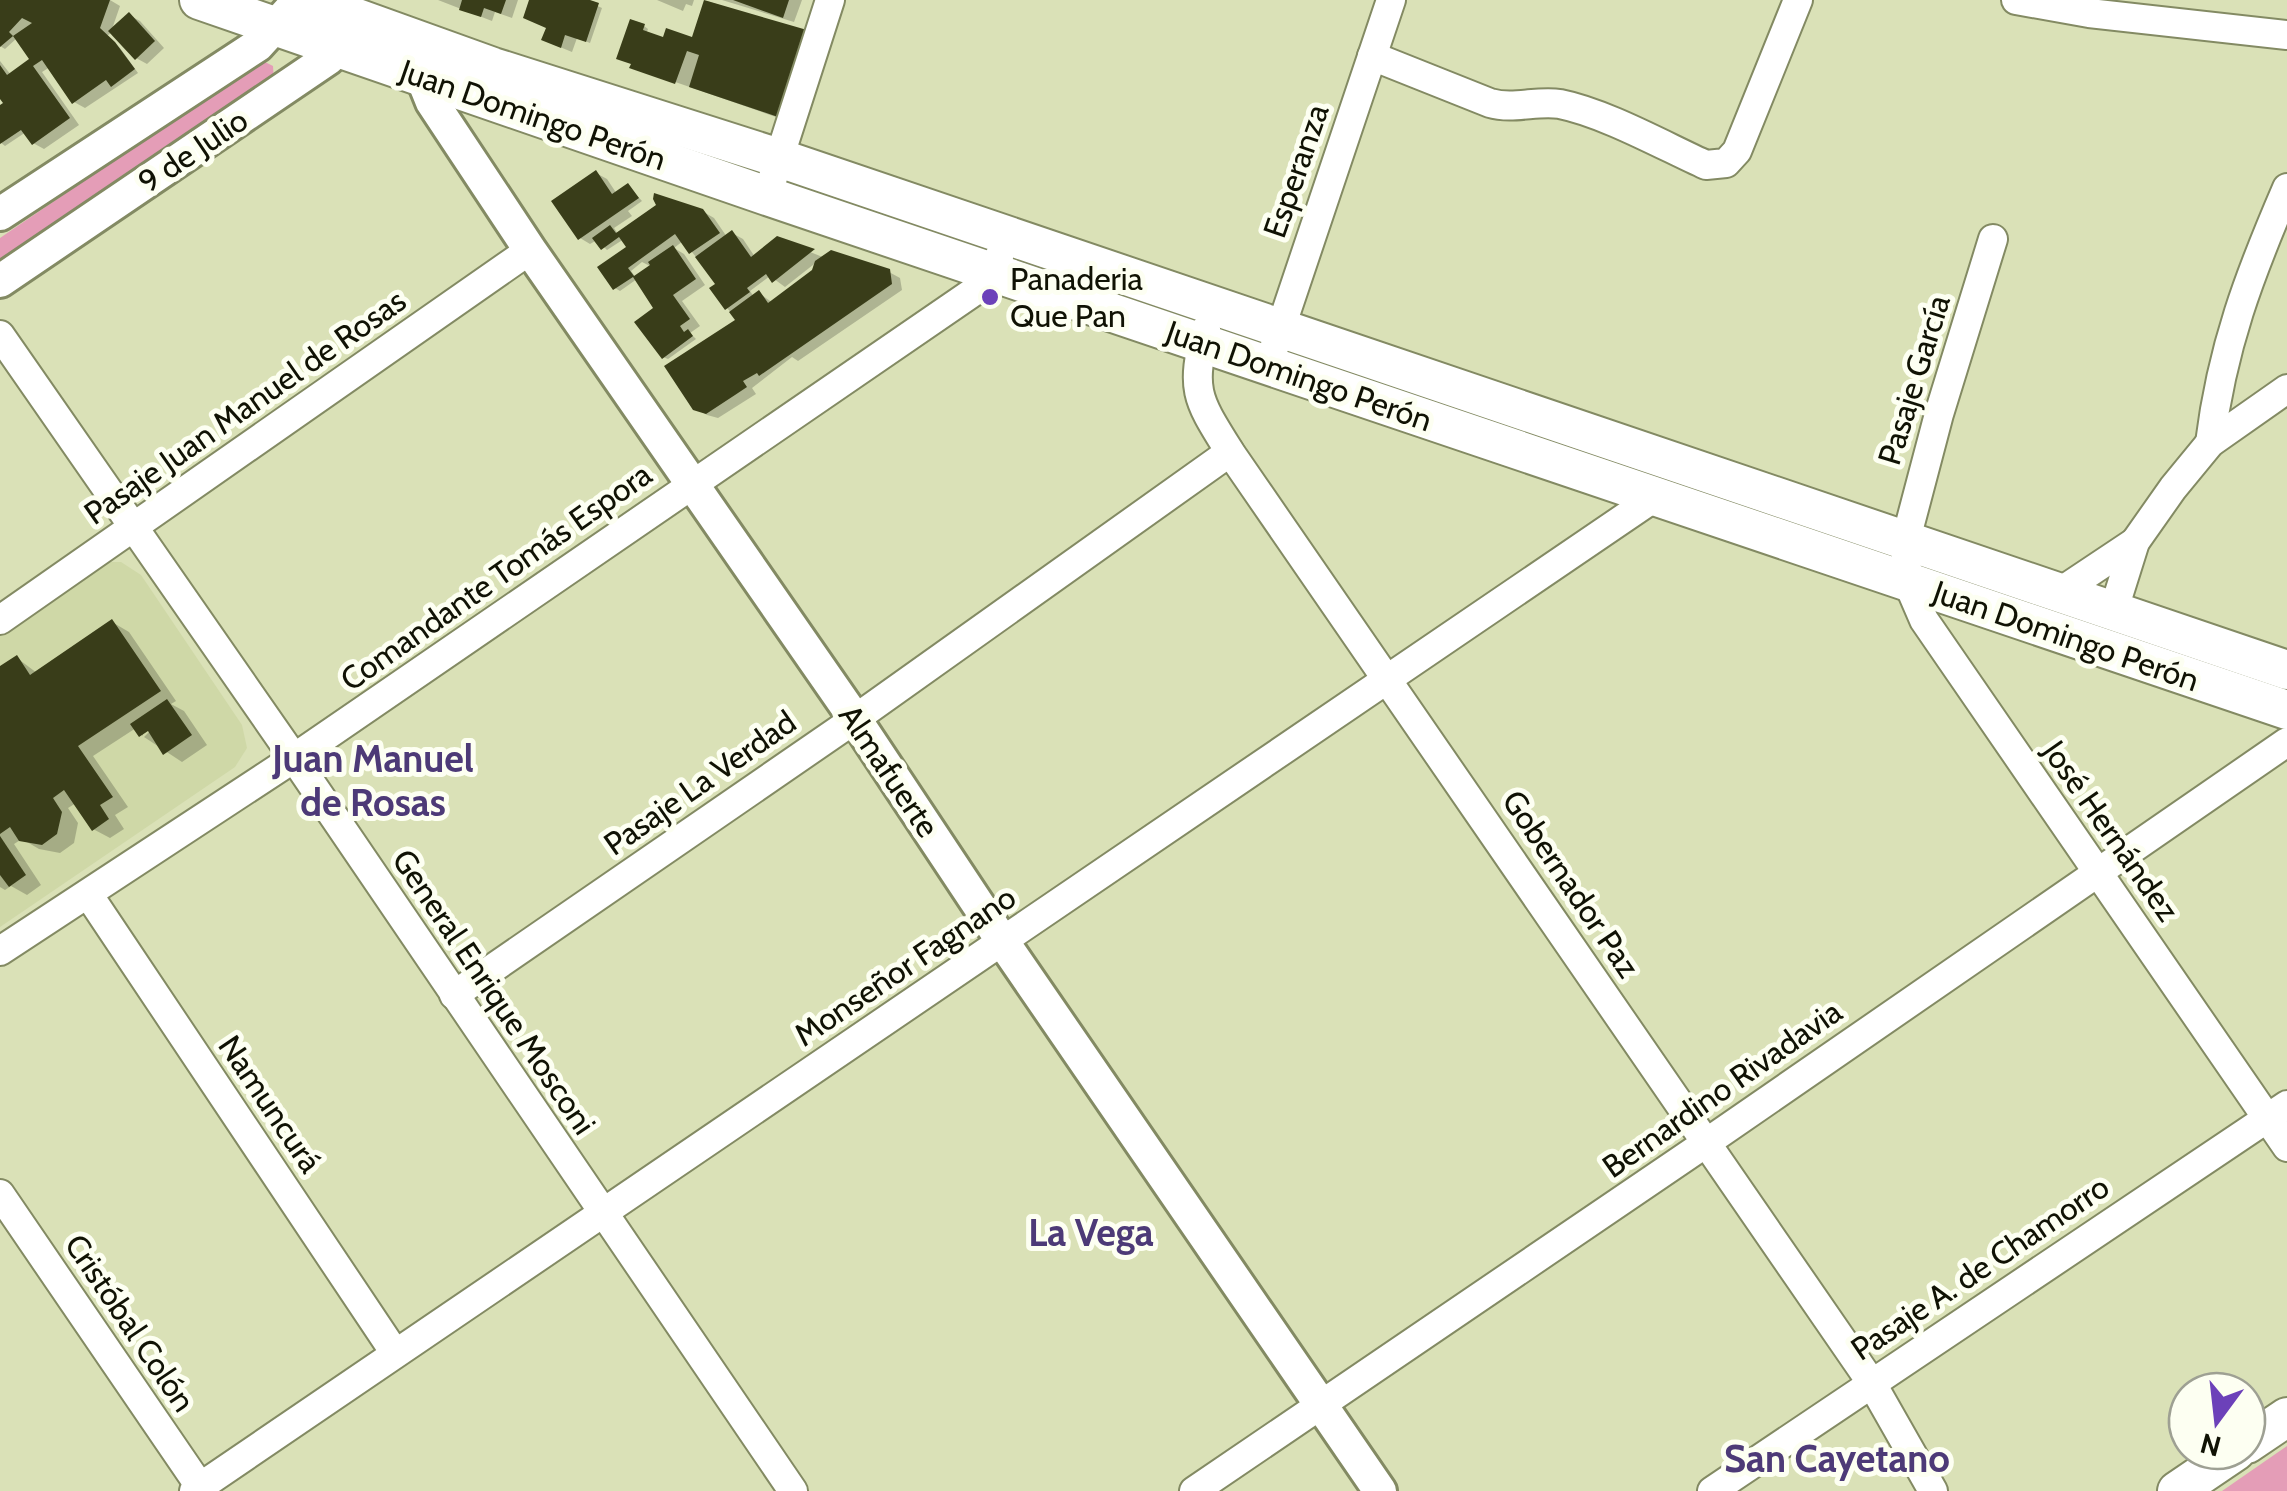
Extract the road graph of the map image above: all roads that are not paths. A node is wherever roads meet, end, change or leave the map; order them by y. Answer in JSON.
{"nodes":[{"id":1,"x":199,"y":0,"type":"edge"},
{"id":2,"x":830,"y":0,"type":"edge"},
{"id":3,"x":1391,"y":0,"type":"edge"},
{"id":4,"x":1798,"y":0,"type":"edge"},
{"id":5,"x":2016,"y":0,"type":"edge"},
{"id":6,"x":296,"y":7,"type":"edge"},
{"id":7,"x":2287,"y":35,"type":"edge"},
{"id":8,"x":334,"y":46,"type":"junction"},
{"id":9,"x":1372,"y":56,"type":"junction"},
{"id":10,"x":427,"y":61,"type":"junction"},
{"id":11,"x":779,"y":158,"type":"junction"},
{"id":12,"x":2287,"y":188,"type":"edge"},
{"id":13,"x":768,"y":196,"type":"junction"},
{"id":14,"x":0,"y":214,"type":"edge"},
{"id":15,"x":1006,"y":236,"type":"junction"},
{"id":16,"x":1994,"y":239,"type":"dead end"},
{"id":17,"x":530,"y":250,"type":"junction"},
{"id":18,"x":994,"y":273,"type":"junction"},
{"id":19,"x":0,"y":281,"type":"edge"},
{"id":20,"x":1212,"y":306,"type":"junction"},
{"id":21,"x":1280,"y":329,"type":"junction"},
{"id":22,"x":0,"y":335,"type":"edge"},
{"id":23,"x":1202,"y":343,"type":"junction"},
{"id":24,"x":1269,"y":366,"type":"junction"},
{"id":25,"x":2287,"y":390,"type":"edge"},
{"id":26,"x":2210,"y":443,"type":"junction"},
{"id":27,"x":1230,"y":452,"type":"junction"},
{"id":28,"x":692,"y":484,"type":"junction"},
{"id":29,"x":1655,"y":497,"type":"junction"},
{"id":30,"x":134,"y":529,"type":"junction"},
{"id":31,"x":2134,"y":542,"type":"junction"},
{"id":32,"x":1905,"y":543,"type":"junction"},
{"id":33,"x":1908,"y":583,"type":"junction"},
{"id":34,"x":2060,"y":592,"type":"junction"},
{"id":35,"x":2114,"y":610,"type":"junction"},
{"id":36,"x":0,"y":620,"type":"edge"},
{"id":37,"x":2287,"y":670,"type":"edge"},
{"id":38,"x":1388,"y":678,"type":"junction"},
{"id":39,"x":2287,"y":710,"type":"edge"},
{"id":40,"x":854,"y":719,"type":"junction"},
{"id":41,"x":2287,"y":742,"type":"edge"},
{"id":42,"x":294,"y":758,"type":"junction"},
{"id":43,"x":2096,"y":872,"type":"junction"},
{"id":44,"x":88,"y":894,"type":"junction"},
{"id":45,"x":1003,"y":942,"type":"junction"},
{"id":46,"x":0,"y":951,"type":"edge"},
{"id":47,"x":454,"y":995,"type":"junction"},
{"id":48,"x":2277,"y":1112,"type":"edge"},
{"id":49,"x":1706,"y":1144,"type":"junction"},
{"id":50,"x":2287,"y":1147,"type":"edge"},
{"id":51,"x":0,"y":1194,"type":"edge"},
{"id":52,"x":602,"y":1213,"type":"junction"},
{"id":53,"x":395,"y":1353,"type":"junction"},
{"id":54,"x":1870,"y":1382,"type":"junction"},
{"id":55,"x":1320,"y":1404,"type":"junction"},
{"id":56,"x":2206,"y":1471,"type":"edge"},
{"id":57,"x":199,"y":1490,"type":"edge"},
{"id":58,"x":793,"y":1491,"type":"edge"},
{"id":59,"x":1194,"y":1491,"type":"edge"},
{"id":60,"x":1380,"y":1491,"type":"edge"},
{"id":61,"x":1712,"y":1491,"type":"edge"},
{"id":62,"x":1934,"y":1491,"type":"edge"},
{"id":63,"x":2177,"y":1491,"type":"edge"}],
"edges":[{"from":1,"to":6,"type":"main road","name":"Juan Domingo Perón"},
{"from":2,"to":11,"type":"street"},
{"from":3,"to":9,"type":"street","name":"Esperanza"},
{"from":4,"to":9,"type":"street"},
{"from":5,"to":7,"type":"street"},
{"from":6,"to":8,"type":"main road","name":"Juan Domingo Perón"},
{"from":6,"to":10,"type":"main road","name":"Juan Domingo Perón"},
{"from":6,"to":14,"type":"street","name":"9 de Julio"},
{"from":8,"to":10,"type":"main road","name":"Juan Domingo Perón"},
{"from":8,"to":19,"type":"street","name":"9 de Julio"},
{"from":9,"to":21,"type":"street","name":"Esperanza"},
{"from":10,"to":11,"type":"main road","name":"Juan Domingo Perón"},
{"from":10,"to":13,"type":"main road","name":"Juan Domingo Perón"},
{"from":10,"to":17,"type":"street","name":"Almafuerte"},
{"from":11,"to":13,"type":"street"},
{"from":11,"to":15,"type":"main road","name":"Juan Domingo Perón"},
{"from":12,"to":26,"type":"street"},
{"from":13,"to":18,"type":"main road","name":"Juan Domingo Perón"},
{"from":15,"to":18,"type":"street"},
{"from":15,"to":20,"type":"main road","name":"Juan Domingo Perón"},
{"from":16,"to":32,"type":"street","name":"Pasaje García"},
{"from":17,"to":28,"type":"street","name":"Almafuerte"},
{"from":17,"to":30,"type":"street","name":"Pasaje Juan Manuel de Rosas"},
{"from":18,"to":23,"type":"main road","name":"Juan Domingo Perón"},
{"from":18,"to":28,"type":"street","name":"Comandante Tomás Espora"},
{"from":20,"to":21,"type":"main road","name":"Juan Domingo Perón"},
{"from":20,"to":23,"type":"street","name":"Gobernador Paz"},
{"from":21,"to":24,"type":"street","name":"Esperanza"},
{"from":21,"to":32,"type":"main road","name":"Juan Domingo Perón"},
{"from":22,"to":30,"type":"street","name":"General Enrique Mosconi"},
{"from":23,"to":24,"type":"main road","name":"Juan Domingo Perón"},
{"from":23,"to":27,"type":"street","name":"Gobernador Paz"},
{"from":24,"to":29,"type":"main road","name":"Juan Domingo Perón"},
{"from":25,"to":26,"type":"street"},
{"from":26,"to":31,"type":"street"},
{"from":27,"to":38,"type":"street","name":"Gobernador Paz"},
{"from":27,"to":40,"type":"street","name":"Pasaje La Verdad"},
{"from":28,"to":40,"type":"street","name":"Almafuerte"},
{"from":28,"to":42,"type":"street","name":"Comandante Tomás Espora"},
{"from":29,"to":33,"type":"main road","name":"Juan Domingo Perón"},
{"from":29,"to":38,"type":"street","name":"Monseñor Fagnano"},
{"from":30,"to":36,"type":"street","name":"Pasaje Juan Manuel de Rosas"},
{"from":30,"to":42,"type":"street","name":"General Enrique Mosconi"},
{"from":31,"to":34,"type":"street"},
{"from":31,"to":35,"type":"street"},
{"from":32,"to":33,"type":"street","name":"José Hernández"},
{"from":32,"to":34,"type":"main road","name":"Juan Domingo Perón"},
{"from":33,"to":39,"type":"main road","name":"Juan Domingo Perón"},
{"from":33,"to":43,"type":"street","name":"José Hernández"},
{"from":34,"to":35,"type":"main road","name":"Juan Domingo Perón"},
{"from":35,"to":37,"type":"main road","name":"Juan Domingo Perón"},
{"from":38,"to":45,"type":"street","name":"Monseñor Fagnano"},
{"from":38,"to":49,"type":"street","name":"Gobernador Paz"},
{"from":40,"to":45,"type":"street","name":"Almafuerte"},
{"from":40,"to":47,"type":"street","name":"Pasaje La Verdad"},
{"from":41,"to":43,"type":"street","name":"Bernardino Rivadavia"},
{"from":42,"to":44,"type":"street","name":"Comandante Tomás Espora"},
{"from":42,"to":47,"type":"street","name":"General Enrique Mosconi"},
{"from":43,"to":48,"type":"street","name":"José Hernández"},
{"from":43,"to":49,"type":"street","name":"Bernardino Rivadavia"},
{"from":44,"to":46,"type":"street","name":"Comandante Tomás Espora"},
{"from":44,"to":53,"type":"street","name":"Namuncurá"},
{"from":45,"to":52,"type":"street","name":"Monseñor Fagnano"},
{"from":45,"to":55,"type":"street","name":"Almafuerte"},
{"from":47,"to":52,"type":"street","name":"General Enrique Mosconi"},
{"from":48,"to":50,"type":"street","name":"José Hernández"},
{"from":48,"to":54,"type":"street","name":"Pasaje A. de Chamorro"},
{"from":49,"to":54,"type":"street","name":"Gobernador Paz"},
{"from":49,"to":55,"type":"street","name":"Bernardino Rivadavia"},
{"from":51,"to":57,"type":"street","name":"Cristóbal Colón"},
{"from":52,"to":53,"type":"street","name":"Monseñor Fagnano"},
{"from":52,"to":58,"type":"street","name":"General Enrique Mosconi"},
{"from":53,"to":57,"type":"street","name":"Monseñor Fagnano"},
{"from":54,"to":61,"type":"street","name":"Pasaje A. de Chamorro"},
{"from":54,"to":62,"type":"street","name":"Gobernador Paz"},
{"from":55,"to":59,"type":"street","name":"Bernardino Rivadavia"},
{"from":55,"to":60,"type":"street","name":"Almafuerte"},
{"from":56,"to":63,"type":"main road"}]}
